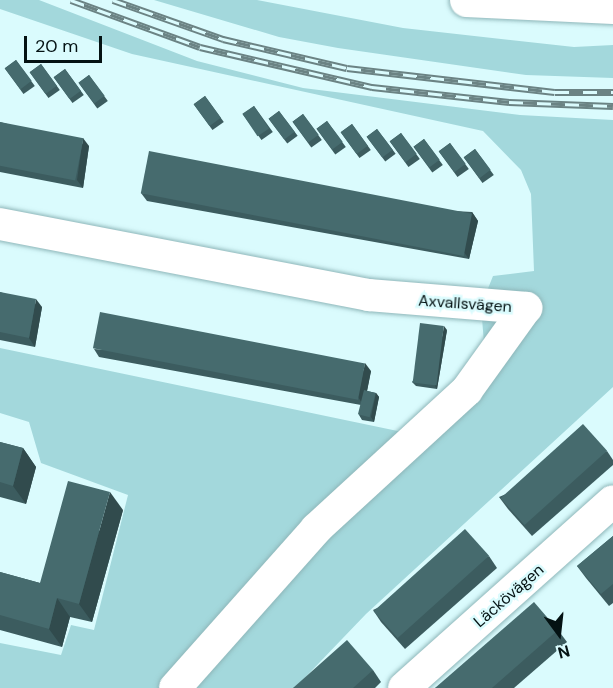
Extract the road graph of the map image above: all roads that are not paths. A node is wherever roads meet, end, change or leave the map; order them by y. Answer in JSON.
{"nodes":[{"id":1,"x":466,"y":0,"type":"edge"},
{"id":2,"x":613,"y":7,"type":"edge"},
{"id":3,"x":0,"y":224,"type":"edge"},
{"id":4,"x":613,"y":501,"type":"edge"},
{"id":5,"x":175,"y":688,"type":"edge"},
{"id":6,"x":404,"y":688,"type":"edge"}],
"edges":[{"from":1,"to":2,"type":"street"},
{"from":3,"to":5,"type":"street","name":"Axvallsvägen"},
{"from":4,"to":6,"type":"street","name":"Läckövägen"}]}
